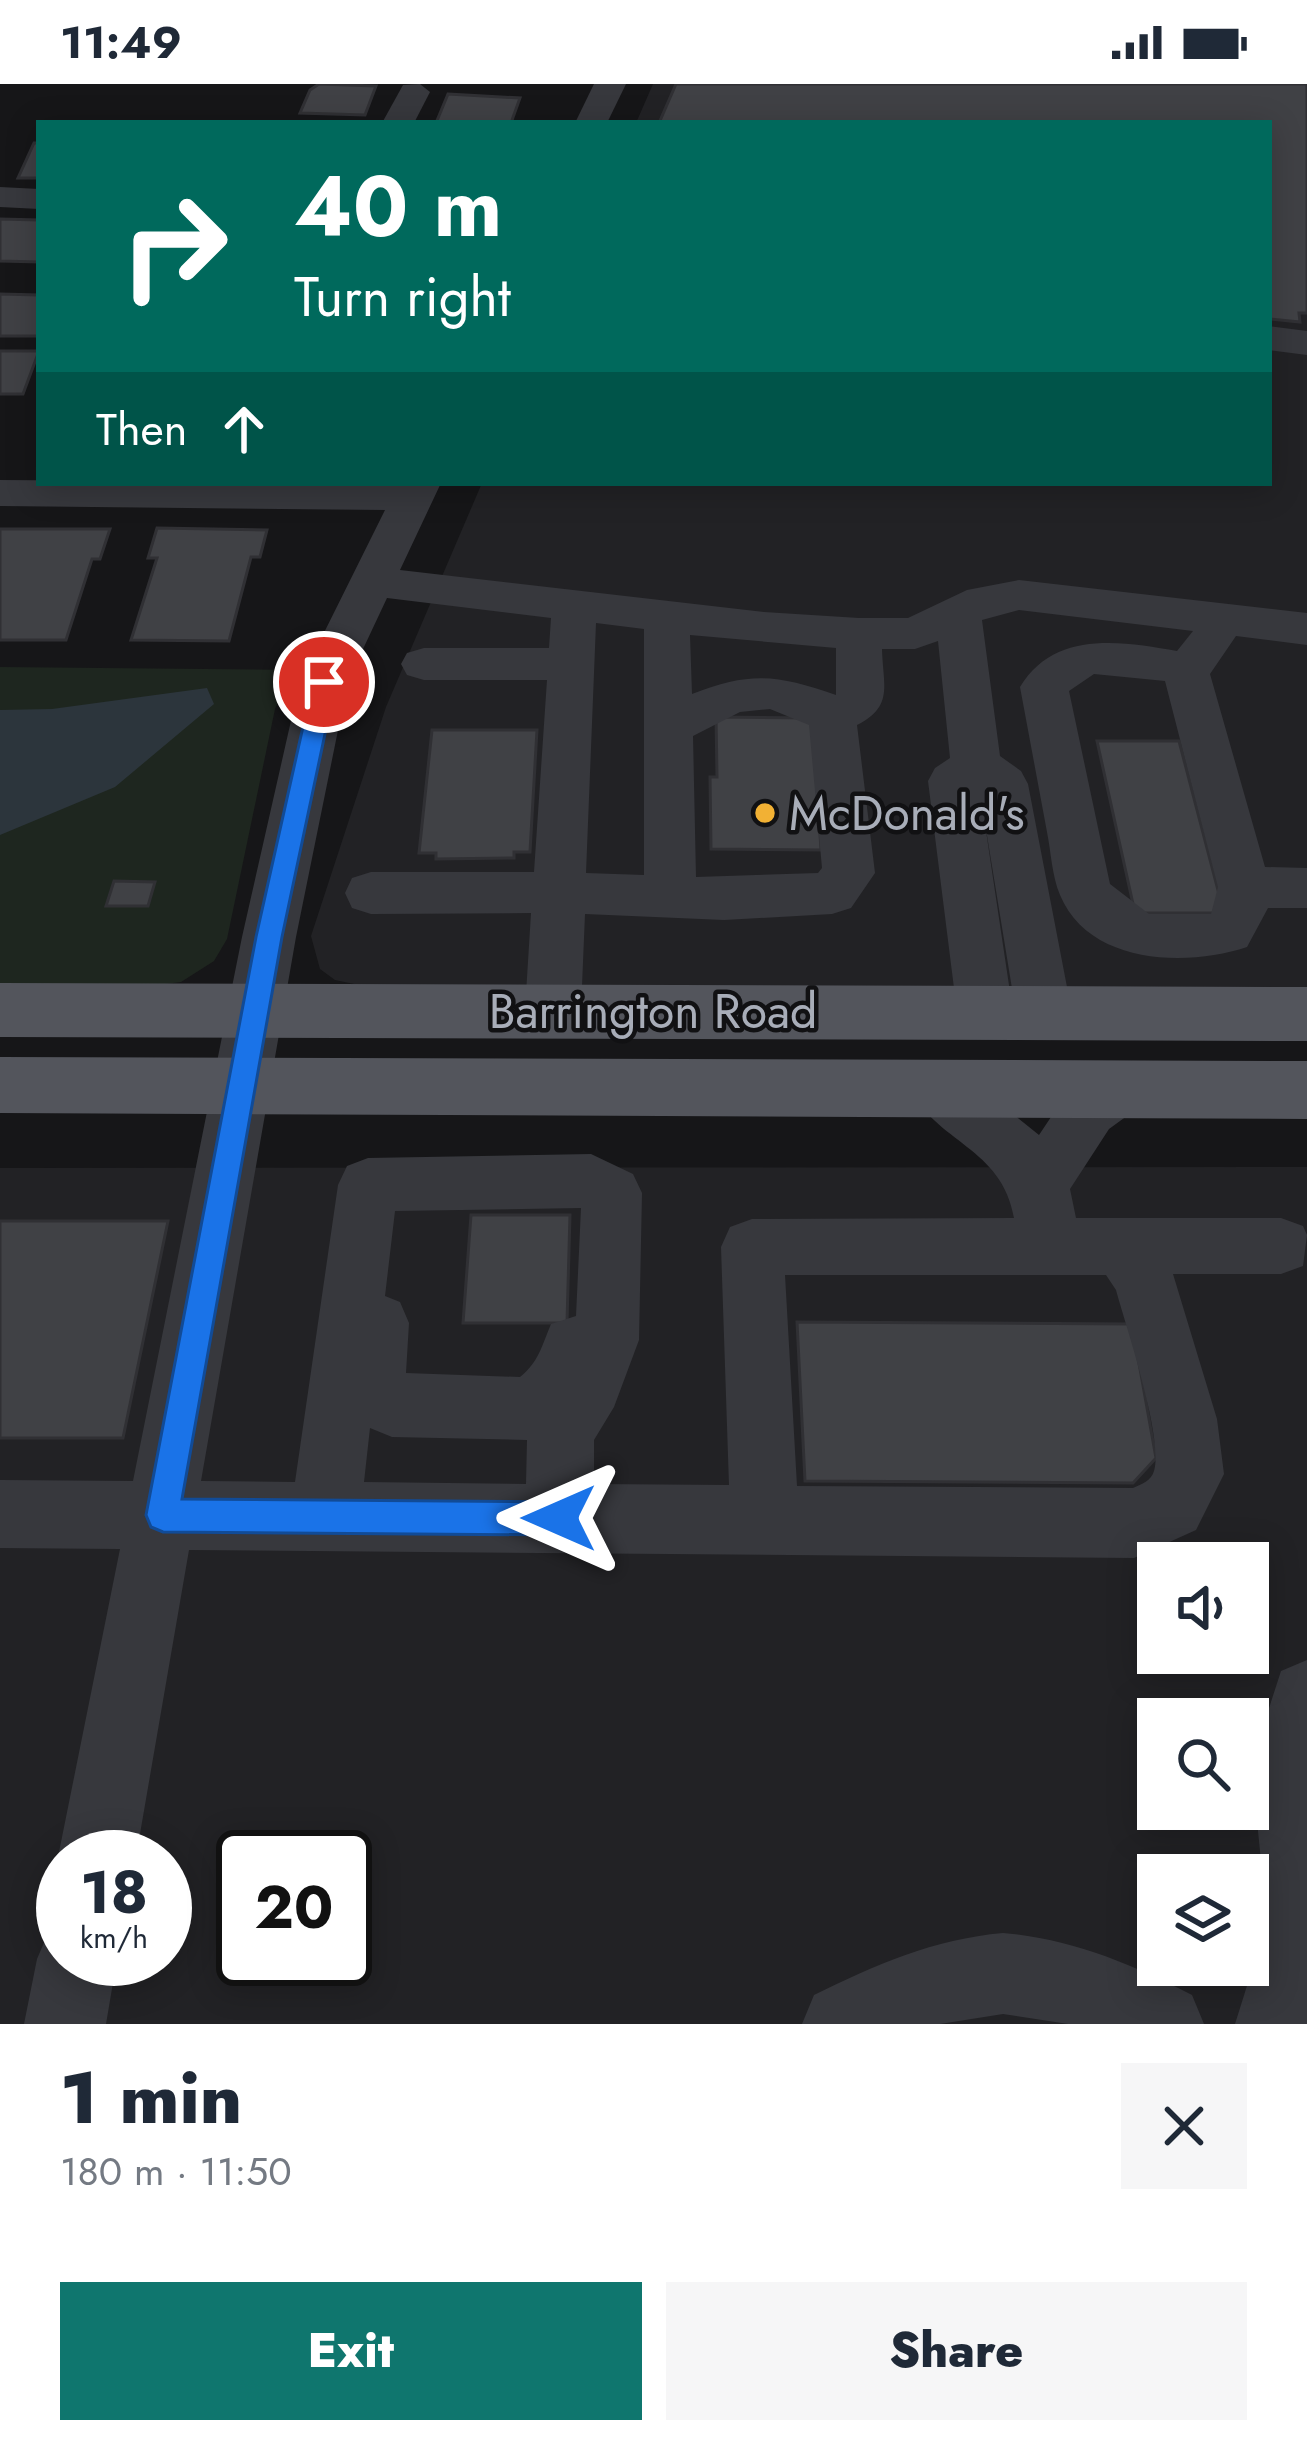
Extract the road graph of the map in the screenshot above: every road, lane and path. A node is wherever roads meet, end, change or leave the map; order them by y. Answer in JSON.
{"nodes":[{"id":1,"x":610,"y":84,"type":"edge"},
{"id":2,"x":414,"y":92,"type":"dead end"},
{"id":3,"x":400,"y":120,"type":"edge"},
{"id":4,"x":592,"y":120,"type":"edge"},
{"id":5,"x":0,"y":197,"type":"edge"},
{"id":6,"x":36,"y":199,"type":"edge"},
{"id":7,"x":1272,"y":338,"type":"edge"},
{"id":8,"x":1307,"y":343,"type":"edge"},
{"id":9,"x":182,"y":489,"type":"edge"},
{"id":10,"x":416,"y":490,"type":"edge"},
{"id":11,"x":0,"y":493,"type":"edge"},
{"id":12,"x":374,"y":582,"type":"junction"},
{"id":13,"x":574,"y":606,"type":"junction"},
{"id":14,"x":958,"y":612,"type":"junction"},
{"id":15,"x":667,"y":617,"type":"junction"},
{"id":16,"x":1222,"y":618,"type":"junction"},
{"id":17,"x":859,"y":634,"type":"junction"},
{"id":18,"x":1302,"y":642,"type":"edge"},
{"id":19,"x":424,"y":664,"type":"dead end"},
{"id":20,"x":572,"y":664,"type":"junction"},
{"id":21,"x":1185,"y":669,"type":"junction"},
{"id":22,"x":832,"y":717,"type":"junction"},
{"id":23,"x":668,"y":729,"type":"junction"},
{"id":24,"x":1244,"y":886,"type":"junction"},
{"id":25,"x":1307,"y":888,"type":"edge"},
{"id":26,"x":562,"y":892,"type":"junction"},
{"id":27,"x":371,"y":893,"type":"dead end"},
{"id":28,"x":670,"y":897,"type":"junction"},
{"id":29,"x":0,"y":1010,"type":"edge"},
{"id":30,"x":553,"y":1010,"type":"junction"},
{"id":31,"x":255,"y":1012,"type":"junction"},
{"id":32,"x":1014,"y":1012,"type":"junction"},
{"id":33,"x":1307,"y":1014,"type":"edge"},
{"id":34,"x":0,"y":1085,"type":"edge"},
{"id":35,"x":243,"y":1086,"type":"junction"},
{"id":36,"x":938,"y":1087,"type":"junction"},
{"id":37,"x":1122,"y":1088,"type":"junction"},
{"id":38,"x":1307,"y":1090,"type":"edge"},
{"id":39,"x":583,"y":1180,"type":"junction"},
{"id":40,"x":1040,"y":1184,"type":"junction"},
{"id":41,"x":1050,"y":1246,"type":"junction"},
{"id":42,"x":1122,"y":1246,"type":"junction"},
{"id":43,"x":1281,"y":1246,"type":"dead end"},
{"id":44,"x":356,"y":1277,"type":"junction"},
{"id":45,"x":336,"y":1433,"type":"junction"},
{"id":46,"x":561,"y":1433,"type":"junction"},
{"id":47,"x":0,"y":1514,"type":"edge"},
{"id":48,"x":163,"y":1515,"type":"junction"},
{"id":49,"x":326,"y":1517,"type":"junction"},
{"id":50,"x":559,"y":1518,"type":"junction"},
{"id":51,"x":764,"y":1520,"type":"junction"},
{"id":52,"x":1307,"y":1697,"type":"edge"},
{"id":53,"x":102,"y":1830,"type":"edge"},
{"id":54,"x":1307,"y":1922,"type":"edge"},
{"id":55,"x":72,"y":1986,"type":"edge"},
{"id":56,"x":65,"y":2024,"type":"edge"},
{"id":57,"x":843,"y":2024,"type":"edge"},
{"id":58,"x":1163,"y":2024,"type":"edge"},
{"id":59,"x":1276,"y":2024,"type":"edge"}],
"edges":[{"from":1,"to":4,"type":"street"},
{"from":2,"to":3,"type":"street"},
{"from":5,"to":6,"type":"street"},
{"from":7,"to":8,"type":"street"},
{"from":9,"to":10,"type":"street"},
{"from":9,"to":11,"type":"street"},
{"from":10,"to":12,"type":"street"},
{"from":12,"to":13,"type":"street"},
{"from":12,"to":31,"type":"street"},
{"from":13,"to":15,"type":"street"},
{"from":13,"to":20,"type":"street"},
{"from":14,"to":16,"type":"street"},
{"from":14,"to":17,"type":"street"},
{"from":14,"to":32,"type":"street"},
{"from":15,"to":17,"type":"street"},
{"from":15,"to":23,"type":"street"},
{"from":16,"to":18,"type":"street"},
{"from":16,"to":21,"type":"street"},
{"from":17,"to":22,"type":"street"},
{"from":19,"to":20,"type":"street"},
{"from":20,"to":26,"type":"street"},
{"from":21,"to":24,"type":"street"},
{"from":21,"to":24,"type":"street"},
{"from":22,"to":23,"type":"street"},
{"from":22,"to":28,"type":"street"},
{"from":23,"to":28,"type":"street"},
{"from":24,"to":25,"type":"street"},
{"from":26,"to":27,"type":"street"},
{"from":26,"to":28,"type":"street"},
{"from":26,"to":30,"type":"street"},
{"from":29,"to":31,"type":"main road","name":"Barrington Road"},
{"from":30,"to":31,"type":"main road","name":"Barrington Road"},
{"from":30,"to":32,"type":"main road","name":"Barrington Road"},
{"from":31,"to":35,"type":"street"},
{"from":32,"to":33,"type":"main road","name":"Barrington Road"},
{"from":34,"to":35,"type":"main road","name":"Barrington Road"},
{"from":35,"to":36,"type":"main road","name":"Barrington Road"},
{"from":35,"to":48,"type":"street"},
{"from":36,"to":37,"type":"main road","name":"Barrington Road"},
{"from":36,"to":40,"type":"street"},
{"from":37,"to":38,"type":"main road","name":"Barrington Road"},
{"from":37,"to":40,"type":"street"},
{"from":39,"to":44,"type":"street"},
{"from":39,"to":44,"type":"street"},
{"from":39,"to":46,"type":"street"},
{"from":40,"to":41,"type":"street"},
{"from":41,"to":42,"type":"street"},
{"from":41,"to":51,"type":"street"},
{"from":42,"to":43,"type":"street"},
{"from":42,"to":51,"type":"street"},
{"from":44,"to":45,"type":"street"},
{"from":45,"to":46,"type":"street"},
{"from":45,"to":49,"type":"street"},
{"from":46,"to":50,"type":"street"},
{"from":47,"to":48,"type":"street"},
{"from":48,"to":49,"type":"street"},
{"from":48,"to":53,"type":"street"},
{"from":49,"to":50,"type":"street"},
{"from":50,"to":51,"type":"street"},
{"from":52,"to":54,"type":"street"},
{"from":54,"to":59,"type":"street"},
{"from":55,"to":56,"type":"street"},
{"from":57,"to":58,"type":"street"}]}
